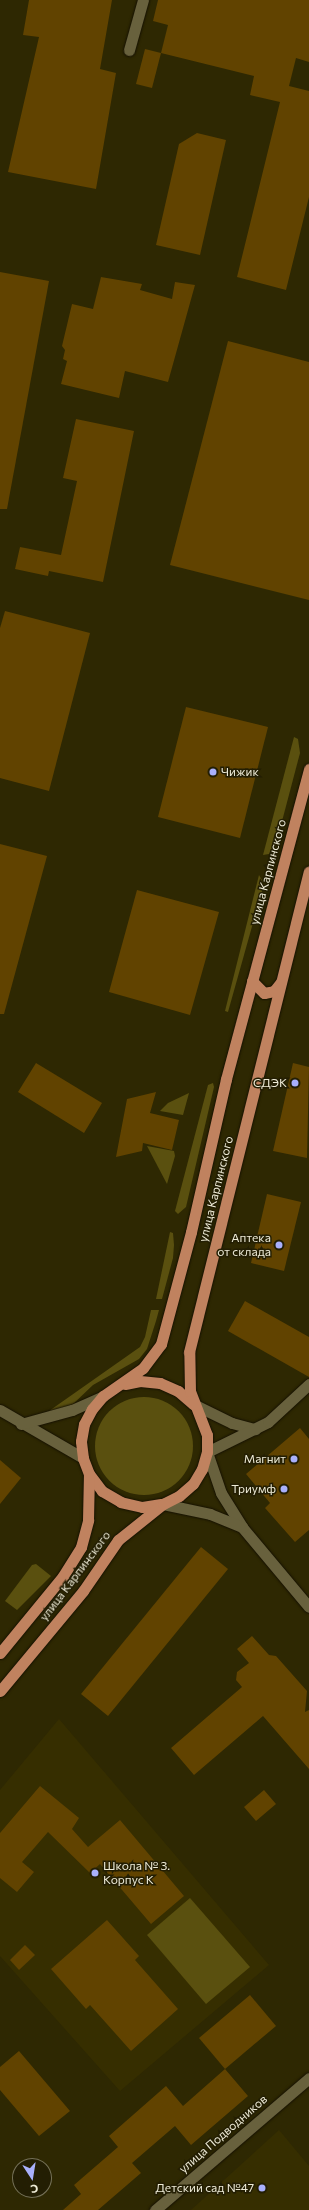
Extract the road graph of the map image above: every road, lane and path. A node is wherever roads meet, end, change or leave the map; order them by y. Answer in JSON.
{"nodes":[{"id":1,"x":143,"y":0,"type":"edge"},
{"id":2,"x":129,"y":50,"type":"dead end"},
{"id":3,"x":309,"y":769,"type":"edge"},
{"id":4,"x":309,"y":872,"type":"edge"},
{"id":5,"x":252,"y":982,"type":"junction"},
{"id":6,"x":281,"y":982,"type":"junction"},
{"id":7,"x":309,"y":1384,"type":"edge"},
{"id":8,"x":120,"y":1385,"type":"junction"},
{"id":9,"x":103,"y":1396,"type":"junction"},
{"id":10,"x":193,"y":1404,"type":"junction"},
{"id":11,"x":0,"y":1410,"type":"edge"},
{"id":12,"x":21,"y":1424,"type":"junction"},
{"id":13,"x":255,"y":1429,"type":"junction"},
{"id":14,"x":207,"y":1452,"type":"junction"},
{"id":15,"x":82,"y":1458,"type":"junction"},
{"id":16,"x":89,"y":1474,"type":"junction"},
{"id":17,"x":163,"y":1504,"type":"junction"},
{"id":18,"x":242,"y":1527,"type":"junction"},
{"id":19,"x":309,"y":1607,"type":"edge"},
{"id":20,"x":0,"y":1653,"type":"edge"},
{"id":21,"x":0,"y":1691,"type":"edge"},
{"id":22,"x":309,"y":2078,"type":"edge"},
{"id":23,"x":155,"y":2210,"type":"edge"}],
"edges":[{"from":1,"to":2,"type":"street"},
{"from":3,"to":5,"type":"main road","name":"улица Карпинского"},
{"from":4,"to":6,"type":"main road","name":"улица Карпинского"},
{"from":5,"to":6,"type":"main road"},
{"from":5,"to":8,"type":"main road","name":"улица Карпинского"},
{"from":6,"to":10,"type":"main road","name":"улица Карпинского"},
{"from":7,"to":13,"type":"street"},
{"from":8,"to":9,"type":"main road","name":"улица Карпинского"},
{"from":8,"to":10,"type":"main road","name":"улица Карпинского"},
{"from":9,"to":12,"type":"street"},
{"from":9,"to":15,"type":"main road","name":"улица Карпинского"},
{"from":10,"to":13,"type":"street"},
{"from":10,"to":14,"type":"main road","name":"улица Карпинского"},
{"from":11,"to":12,"type":"street"},
{"from":12,"to":15,"type":"street"},
{"from":13,"to":14,"type":"street"},
{"from":14,"to":17,"type":"main road","name":"улица Карпинского"},
{"from":14,"to":18,"type":"street"},
{"from":15,"to":16,"type":"main road","name":"улица Карпинского"},
{"from":16,"to":17,"type":"main road","name":"улица Карпинского"},
{"from":16,"to":20,"type":"main road","name":"улица Карпинского"},
{"from":17,"to":18,"type":"street"},
{"from":17,"to":21,"type":"main road","name":"улица Карпинского"},
{"from":18,"to":19,"type":"street"},
{"from":22,"to":23,"type":"street","name":"улица Подводников"}]}
